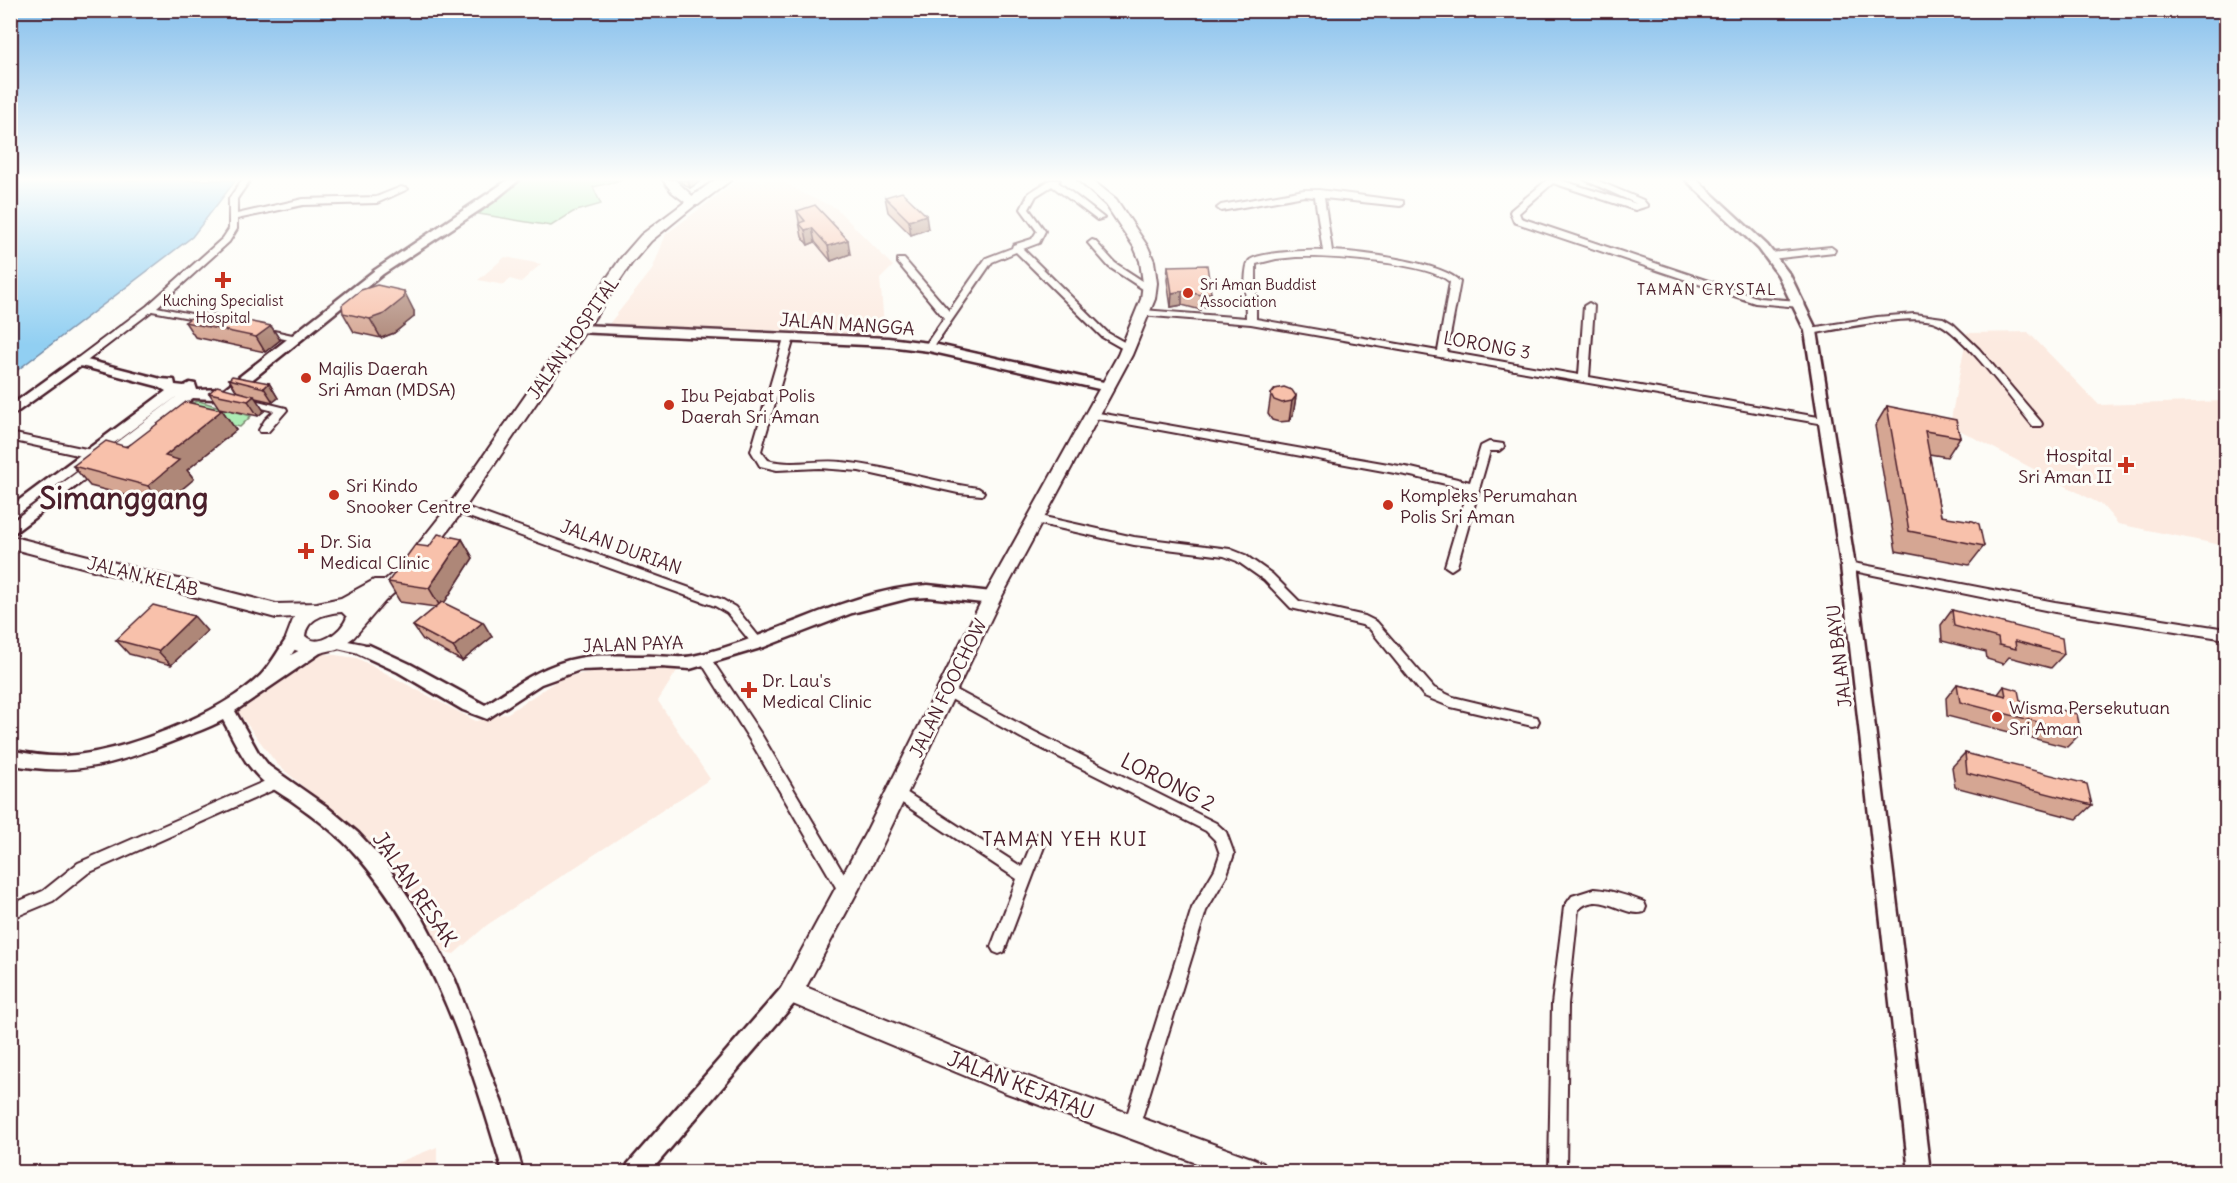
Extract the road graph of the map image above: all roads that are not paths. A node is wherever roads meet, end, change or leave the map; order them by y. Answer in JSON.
{"nodes":[{"id":1,"x":229,"y":235,"type":"edge"},
{"id":2,"x":435,"y":235,"type":"edge"},
{"id":3,"x":652,"y":235,"type":"edge"},
{"id":4,"x":1041,"y":235,"type":"edge"},
{"id":5,"x":1133,"y":235,"type":"edge"},
{"id":6,"x":1325,"y":235,"type":"edge"},
{"id":7,"x":1562,"y":235,"type":"edge"},
{"id":8,"x":1751,"y":235,"type":"edge"},
{"id":9,"x":1092,"y":243,"type":"dead end"},
{"id":10,"x":1016,"y":247,"type":"junction"},
{"id":11,"x":1831,"y":250,"type":"dead end"},
{"id":12,"x":1328,"y":253,"type":"junction"},
{"id":13,"x":1770,"y":256,"type":"junction"},
{"id":14,"x":901,"y":261,"type":"dead end"},
{"id":15,"x":1149,"y":289,"type":"junction"},
{"id":16,"x":1800,"y":304,"type":"junction"},
{"id":17,"x":1589,"y":306,"type":"dead end"},
{"id":18,"x":150,"y":308,"type":"junction"},
{"id":19,"x":1143,"y":313,"type":"junction"},
{"id":20,"x":950,"y":319,"type":"junction"},
{"id":21,"x":1251,"y":321,"type":"junction"},
{"id":22,"x":218,"y":322,"type":"edge"},
{"id":23,"x":249,"y":329,"type":"edge"},
{"id":24,"x":580,"y":329,"type":"junction"},
{"id":25,"x":1811,"y":331,"type":"junction"},
{"id":26,"x":294,"y":338,"type":"junction"},
{"id":27,"x":789,"y":338,"type":"junction"},
{"id":28,"x":1119,"y":343,"type":"junction"},
{"id":29,"x":929,"y":347,"type":"junction"},
{"id":30,"x":1442,"y":354,"type":"junction"},
{"id":31,"x":79,"y":362,"type":"junction"},
{"id":32,"x":1584,"y":379,"type":"junction"},
{"id":33,"x":1108,"y":387,"type":"junction"},
{"id":34,"x":189,"y":388,"type":"junction"},
{"id":35,"x":221,"y":392,"type":"junction"},
{"id":36,"x":10,"y":413,"type":"edge"},
{"id":37,"x":1093,"y":415,"type":"junction"},
{"id":38,"x":1824,"y":421,"type":"junction"},
{"id":39,"x":2037,"y":424,"type":"dead end"},
{"id":40,"x":264,"y":430,"type":"dead end"},
{"id":41,"x":10,"y":436,"type":"edge"},
{"id":42,"x":1499,"y":447,"type":"dead end"},
{"id":43,"x":91,"y":454,"type":"junction"},
{"id":44,"x":1474,"y":487,"type":"junction"},
{"id":45,"x":978,"y":492,"type":"dead end"},
{"id":46,"x":451,"y":508,"type":"junction"},
{"id":47,"x":10,"y":515,"type":"edge"},
{"id":48,"x":1035,"y":519,"type":"junction"},
{"id":49,"x":10,"y":531,"type":"edge"},
{"id":50,"x":10,"y":542,"type":"edge"},
{"id":51,"x":1451,"y":566,"type":"dead end"},
{"id":52,"x":1848,"y":566,"type":"junction"},
{"id":53,"x":992,"y":598,"type":"junction"},
{"id":54,"x":342,"y":605,"type":"junction"},
{"id":55,"x":317,"y":610,"type":"junction"},
{"id":56,"x":276,"y":611,"type":"junction"},
{"id":57,"x":354,"y":625,"type":"junction"},
{"id":58,"x":2226,"y":634,"type":"edge"},
{"id":59,"x":295,"y":635,"type":"junction"},
{"id":60,"x":758,"y":643,"type":"junction"},
{"id":61,"x":325,"y":645,"type":"junction"},
{"id":62,"x":363,"y":649,"type":"junction"},
{"id":63,"x":705,"y":659,"type":"junction"},
{"id":64,"x":267,"y":679,"type":"junction"},
{"id":65,"x":947,"y":690,"type":"junction"},
{"id":66,"x":226,"y":710,"type":"junction"},
{"id":67,"x":1532,"y":721,"type":"dead end"},
{"id":68,"x":10,"y":757,"type":"edge"},
{"id":69,"x":277,"y":782,"type":"junction"},
{"id":70,"x":898,"y":793,"type":"junction"},
{"id":71,"x":1040,"y":839,"type":"dead end"},
{"id":72,"x":1026,"y":877,"type":"junction"},
{"id":73,"x":846,"y":891,"type":"junction"},
{"id":74,"x":1639,"y":906,"type":"dead end"},
{"id":75,"x":10,"y":912,"type":"edge"},
{"id":76,"x":999,"y":947,"type":"dead end"},
{"id":77,"x":790,"y":992,"type":"junction"},
{"id":78,"x":1131,"y":1128,"type":"junction"},
{"id":79,"x":513,"y":1173,"type":"edge"},
{"id":80,"x":636,"y":1173,"type":"edge"},
{"id":81,"x":1254,"y":1173,"type":"edge"},
{"id":82,"x":1557,"y":1173,"type":"edge"},
{"id":83,"x":1920,"y":1173,"type":"edge"}],
"edges":[{"from":1,"to":18,"type":"street"},
{"from":2,"to":26,"type":"street"},
{"from":3,"to":24,"type":"main road","name":"JALAN HOSPITAL"},
{"from":4,"to":10,"type":"street"},
{"from":5,"to":15,"type":"main road","name":"JALAN FOOCHOW"},
{"from":6,"to":12,"type":"street"},
{"from":7,"to":16,"type":"street"},
{"from":8,"to":13,"type":"street","name":"JALAN BAYU"},
{"from":9,"to":15,"type":"street"},
{"from":10,"to":20,"type":"street"},
{"from":10,"to":28,"type":"street"},
{"from":11,"to":13,"type":"street"},
{"from":12,"to":21,"type":"street"},
{"from":12,"to":30,"type":"street"},
{"from":13,"to":16,"type":"street","name":"JALAN BAYU"},
{"from":14,"to":20,"type":"street"},
{"from":15,"to":19,"type":"main road","name":"JALAN FOOCHOW"},
{"from":16,"to":25,"type":"street","name":"JALAN BAYU"},
{"from":17,"to":32,"type":"street"},
{"from":18,"to":22,"type":"street"},
{"from":18,"to":31,"type":"street"},
{"from":19,"to":21,"type":"street","name":"LORONG 3"},
{"from":19,"to":28,"type":"main road","name":"JALAN FOOCHOW"},
{"from":20,"to":29,"type":"street"},
{"from":21,"to":30,"type":"street","name":"LORONG 3"},
{"from":23,"to":26,"type":"street"},
{"from":24,"to":27,"type":"street","name":"JALAN MANGGA"},
{"from":24,"to":46,"type":"main road","name":"JALAN HOSPITAL"},
{"from":25,"to":38,"type":"street","name":"JALAN BAYU"},
{"from":25,"to":39,"type":"street"},
{"from":26,"to":35,"type":"street"},
{"from":27,"to":29,"type":"street","name":"JALAN MANGGA"},
{"from":27,"to":45,"type":"street"},
{"from":28,"to":33,"type":"main road","name":"JALAN FOOCHOW"},
{"from":29,"to":33,"type":"street","name":"JALAN MANGGA"},
{"from":30,"to":32,"type":"street","name":"LORONG 3"},
{"from":31,"to":34,"type":"street"},
{"from":31,"to":36,"type":"street"},
{"from":32,"to":38,"type":"street","name":"LORONG 3"},
{"from":33,"to":37,"type":"main road","name":"JALAN FOOCHOW"},
{"from":34,"to":35,"type":"street"},
{"from":34,"to":43,"type":"street"},
{"from":34,"to":49,"type":"street"},
{"from":35,"to":40,"type":"street"},
{"from":37,"to":44,"type":"street"},
{"from":37,"to":48,"type":"main road","name":"JALAN FOOCHOW"},
{"from":38,"to":52,"type":"street","name":"JALAN BAYU"},
{"from":41,"to":43,"type":"street"},
{"from":42,"to":44,"type":"street"},
{"from":43,"to":47,"type":"street"},
{"from":44,"to":51,"type":"street"},
{"from":46,"to":54,"type":"main road","name":"JALAN HOSPITAL"},
{"from":46,"to":57,"type":"main road","name":"JALAN HOSPITAL"},
{"from":46,"to":60,"type":"street","name":"JALAN DURIAN"},
{"from":48,"to":53,"type":"main road","name":"JALAN FOOCHOW"},
{"from":48,"to":67,"type":"street"},
{"from":50,"to":56,"type":"main road","name":"JALAN KELAB"},
{"from":52,"to":58,"type":"street"},
{"from":52,"to":83,"type":"street","name":"JALAN BAYU"},
{"from":53,"to":60,"type":"street","name":"JALAN PAYA"},
{"from":53,"to":65,"type":"main road","name":"JALAN FOOCHOW"},
{"from":54,"to":55,"type":"main road","name":"JALAN HOSPITAL"},
{"from":54,"to":57,"type":"main road"},
{"from":55,"to":56,"type":"main road","name":"JALAN KELAB"},
{"from":55,"to":59,"type":"main road"},
{"from":56,"to":59,"type":"main road"},
{"from":57,"to":61,"type":"main road","name":"JALAN HOSPITAL"},
{"from":57,"to":62,"type":"street"},
{"from":59,"to":61,"type":"main road"},
{"from":59,"to":64,"type":"street"},
{"from":60,"to":63,"type":"street","name":"JALAN PAYA"},
{"from":61,"to":62,"type":"street"},
{"from":61,"to":64,"type":"street"},
{"from":62,"to":63,"type":"street","name":"JALAN PAYA"},
{"from":63,"to":73,"type":"street"},
{"from":64,"to":66,"type":"street"},
{"from":65,"to":70,"type":"main road","name":"JALAN FOOCHOW"},
{"from":65,"to":78,"type":"street","name":"LORONG 2"},
{"from":66,"to":68,"type":"street"},
{"from":66,"to":69,"type":"street","name":"JALAN RESAK"},
{"from":69,"to":75,"type":"street"},
{"from":69,"to":79,"type":"street","name":"JALAN RESAK"},
{"from":70,"to":72,"type":"street"},
{"from":70,"to":73,"type":"main road","name":"JALAN FOOCHOW"},
{"from":71,"to":72,"type":"street"},
{"from":72,"to":76,"type":"street"},
{"from":73,"to":77,"type":"main road","name":"JALAN FOOCHOW"},
{"from":74,"to":82,"type":"street"},
{"from":77,"to":78,"type":"main road","name":"JALAN KEJATAU"},
{"from":77,"to":80,"type":"street","name":"JALAN FOOCHOW"},
{"from":78,"to":81,"type":"main road","name":"JALAN KEJATAU"}]}
